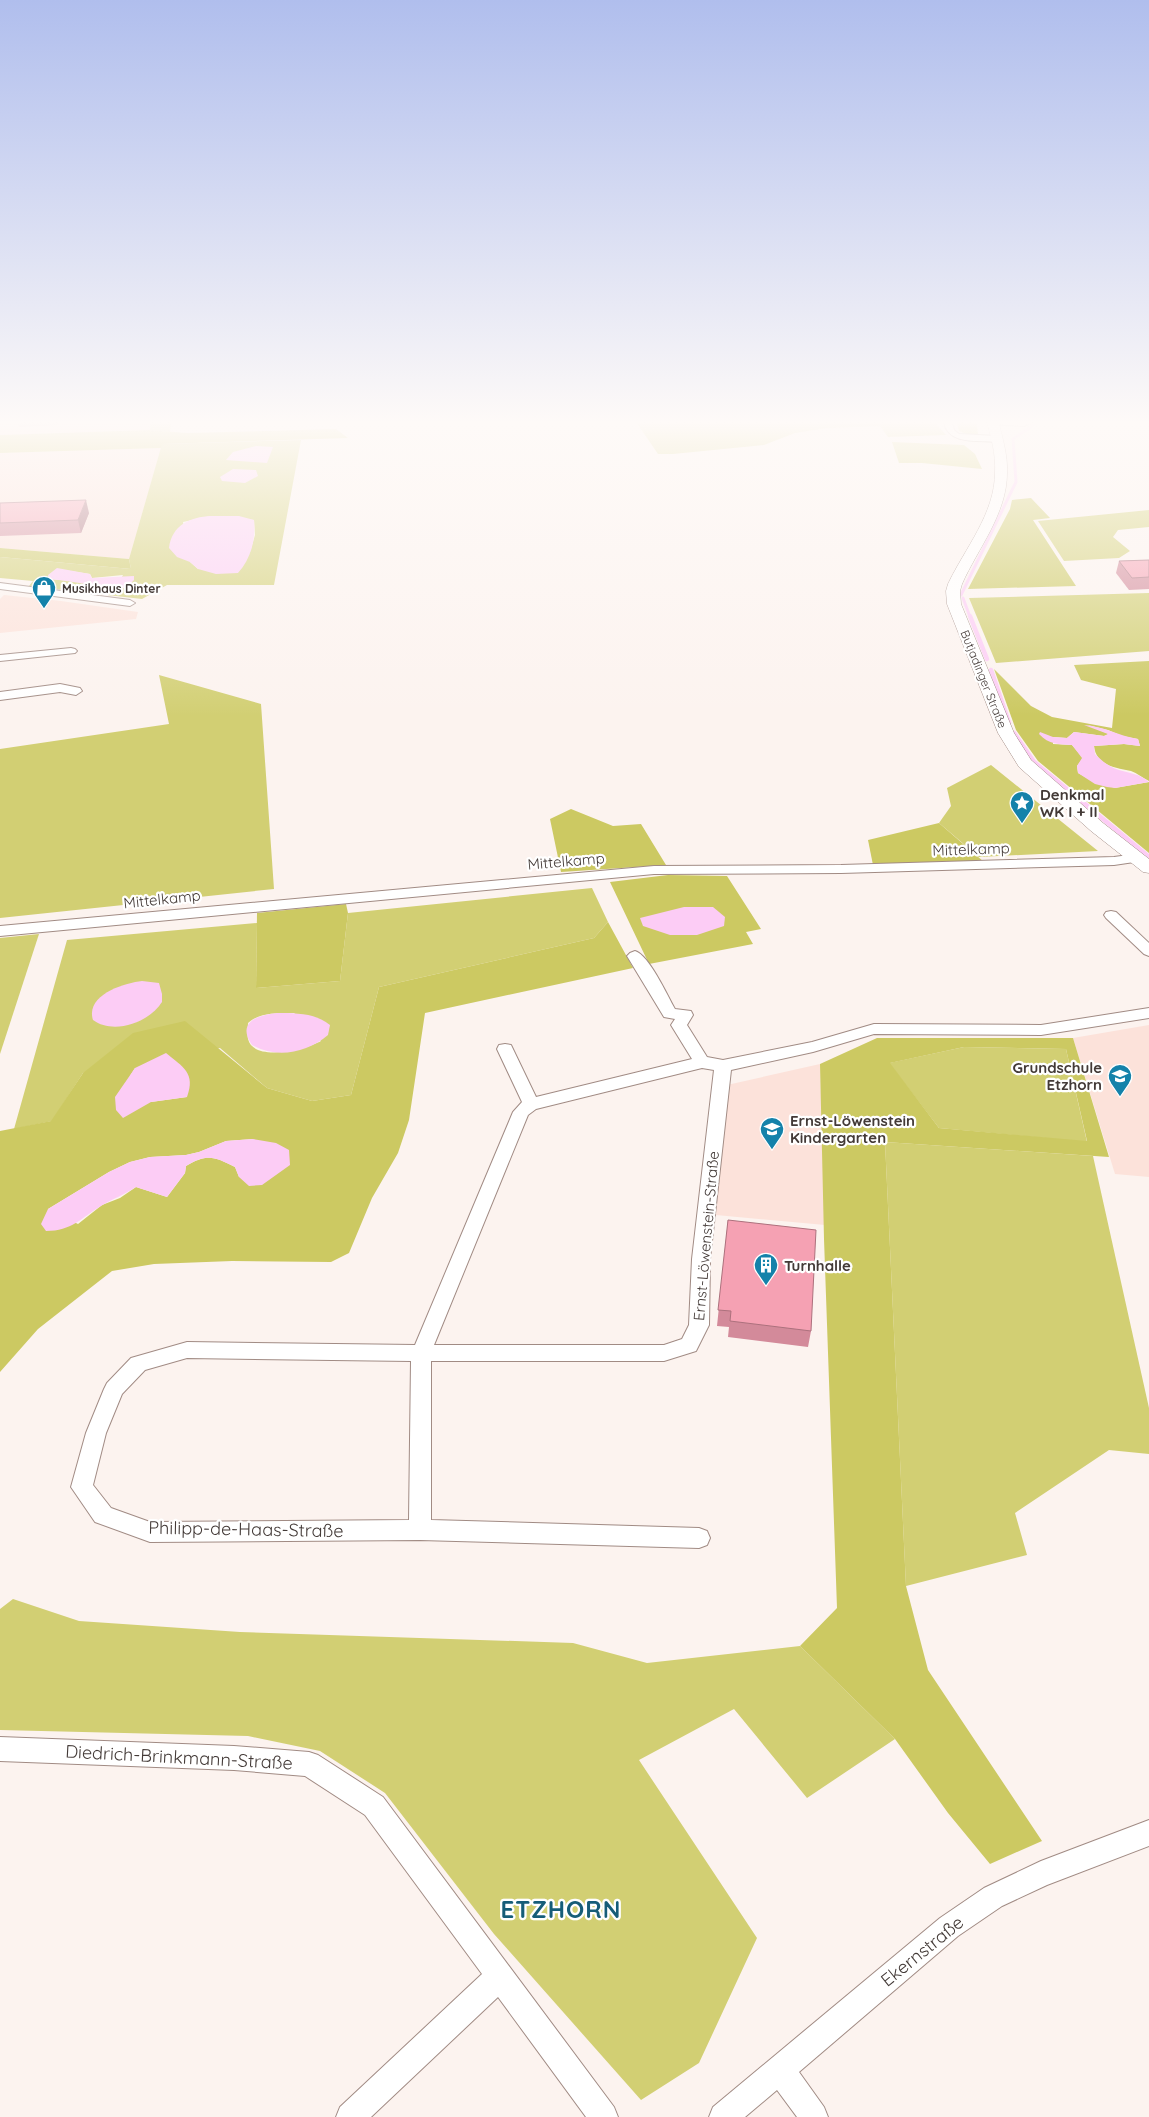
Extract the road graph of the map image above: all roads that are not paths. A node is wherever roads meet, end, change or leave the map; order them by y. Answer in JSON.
{"nodes":[{"id":1,"x":988,"y":518,"type":"edge"},
{"id":2,"x":2,"y":589,"type":"edge"},
{"id":3,"x":130,"y":603,"type":"dead end"},
{"id":4,"x":71,"y":652,"type":"dead end"},
{"id":5,"x":0,"y":658,"type":"edge"},
{"id":6,"x":76,"y":691,"type":"dead end"},
{"id":7,"x":0,"y":696,"type":"edge"},
{"id":8,"x":1136,"y":858,"type":"junction"},
{"id":9,"x":1149,"y":868,"type":"edge"},
{"id":10,"x":1111,"y":915,"type":"dead end"},
{"id":11,"x":0,"y":932,"type":"edge"},
{"id":12,"x":1149,"y":951,"type":"edge"},
{"id":13,"x":635,"y":956,"type":"dead end"},
{"id":14,"x":1149,"y":1013,"type":"edge"},
{"id":15,"x":506,"y":1049,"type":"dead end"},
{"id":16,"x":702,"y":1062,"type":"junction"},
{"id":17,"x":723,"y":1066,"type":"junction"},
{"id":18,"x":531,"y":1104,"type":"junction"},
{"id":19,"x":421,"y":1353,"type":"junction"},
{"id":20,"x":420,"y":1530,"type":"junction"},
{"id":21,"x":699,"y":1538,"type":"dead end"},
{"id":22,"x":0,"y":1749,"type":"edge"},
{"id":23,"x":1149,"y":1833,"type":"edge"},
{"id":24,"x":500,"y":1976,"type":"junction"},
{"id":25,"x":780,"y":2069,"type":"junction"},
{"id":26,"x":350,"y":2117,"type":"edge"},
{"id":27,"x":604,"y":2117,"type":"edge"},
{"id":28,"x":723,"y":2117,"type":"edge"},
{"id":29,"x":814,"y":2117,"type":"edge"}],
"edges":[{"from":1,"to":8,"type":"street","name":"Butjadinger Straße"},
{"from":2,"to":3,"type":"street"},
{"from":4,"to":5,"type":"street"},
{"from":6,"to":7,"type":"street"},
{"from":8,"to":9,"type":"street","name":"Butjadinger Straße"},
{"from":8,"to":11,"type":"street","name":"Mittelkamp"},
{"from":10,"to":12,"type":"street"},
{"from":13,"to":16,"type":"street"},
{"from":14,"to":17,"type":"street"},
{"from":15,"to":18,"type":"street"},
{"from":16,"to":17,"type":"street"},
{"from":16,"to":18,"type":"street"},
{"from":17,"to":19,"type":"street","name":"Ernst-Löwenstein-Straße"},
{"from":18,"to":19,"type":"street"},
{"from":19,"to":20,"type":"street"},
{"from":19,"to":20,"type":"street","name":"Philipp-de-Haas-Straße"},
{"from":20,"to":21,"type":"street","name":"Philipp-de-Haas-Straße"},
{"from":22,"to":24,"type":"street","name":"Diedrich-Brinkmann-Straße"},
{"from":23,"to":25,"type":"street","name":"Ekernstraße"},
{"from":24,"to":26,"type":"street"},
{"from":24,"to":27,"type":"street","name":"Diedrich-Brinkmann-Straße"},
{"from":25,"to":28,"type":"street","name":"Ekernstraße"},
{"from":25,"to":29,"type":"street"}]}
